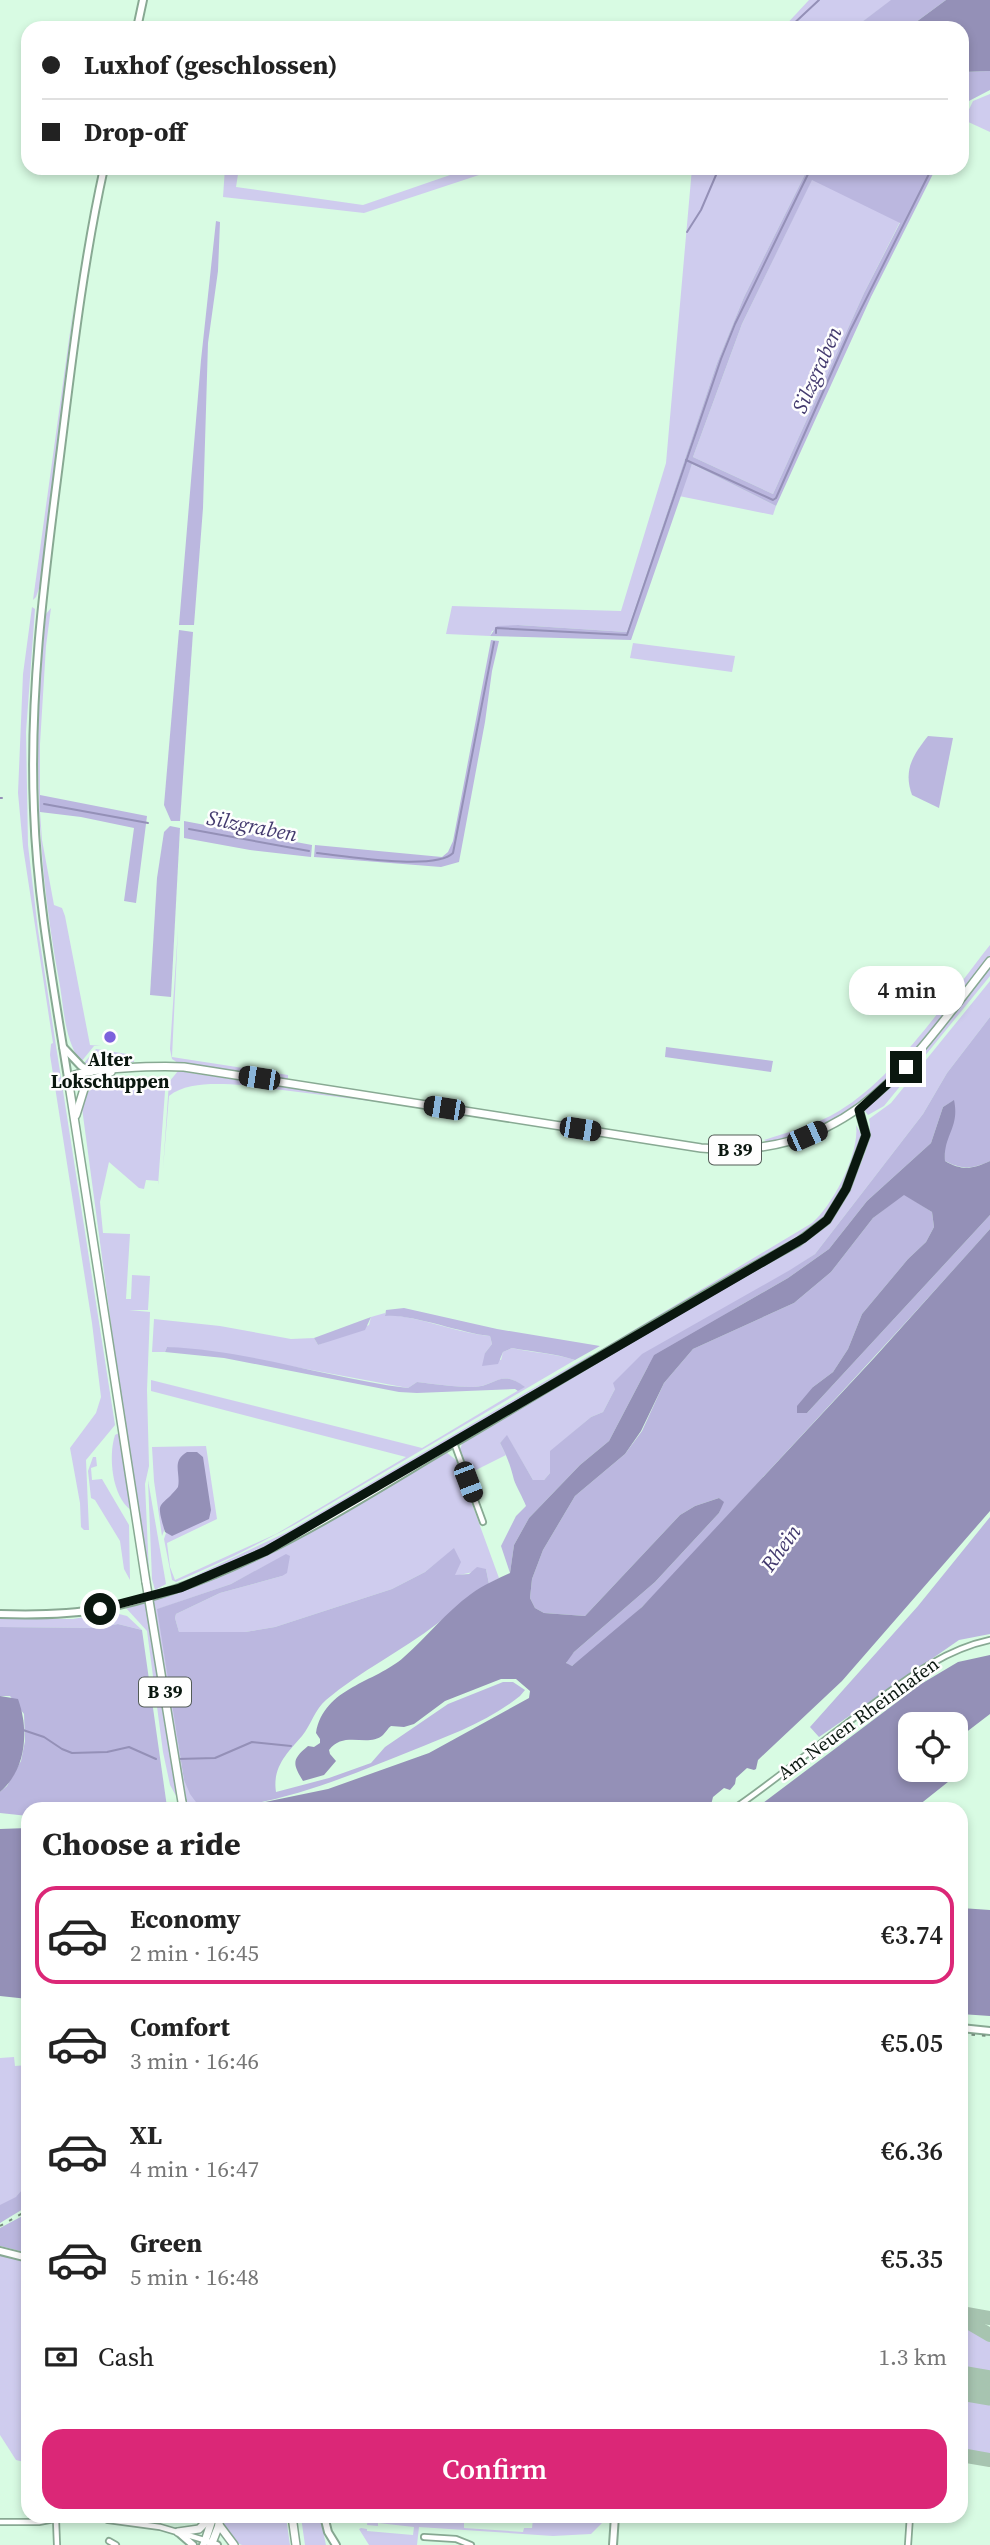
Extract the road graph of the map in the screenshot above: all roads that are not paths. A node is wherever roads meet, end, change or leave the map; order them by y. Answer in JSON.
{"nodes":[{"id":1,"x":143,"y":0,"type":"edge"},
{"id":2,"x":138,"y":21,"type":"edge"},
{"id":3,"x":103,"y":175,"type":"edge"},
{"id":4,"x":990,"y":961,"type":"edge"},
{"id":5,"x":63,"y":1047,"type":"junction"},
{"id":6,"x":92,"y":1075,"type":"junction"},
{"id":7,"x":68,"y":1078,"type":"junction"},
{"id":8,"x":859,"y":1110,"type":"junction"},
{"id":9,"x":74,"y":1118,"type":"junction"},
{"id":10,"x":454,"y":1443,"type":"junction"},
{"id":11,"x":483,"y":1522,"type":"dead end"},
{"id":12,"x":0,"y":1614,"type":"edge"},
{"id":13,"x":990,"y":1640,"type":"edge"},
{"id":14,"x":182,"y":1802,"type":"edge"},
{"id":15,"x":743,"y":1802,"type":"edge"},
{"id":16,"x":968,"y":2029,"type":"edge"},
{"id":17,"x":990,"y":2031,"type":"edge"},
{"id":18,"x":0,"y":2250,"type":"edge"},
{"id":19,"x":21,"y":2256,"type":"edge"},
{"id":20,"x":21,"y":2521,"type":"edge"},
{"id":21,"x":0,"y":2522,"type":"edge"},
{"id":22,"x":56,"y":2523,"type":"edge"},
{"id":23,"x":134,"y":2523,"type":"edge"},
{"id":24,"x":205,"y":2523,"type":"edge"},
{"id":25,"x":212,"y":2523,"type":"edge"},
{"id":26,"x":293,"y":2523,"type":"edge"},
{"id":27,"x":326,"y":2523,"type":"edge"},
{"id":28,"x":614,"y":2523,"type":"edge"},
{"id":29,"x":910,"y":2523,"type":"edge"},
{"id":30,"x":219,"y":2525,"type":"joint"},
{"id":31,"x":178,"y":2532,"type":"junction"},
{"id":32,"x":424,"y":2537,"type":"dead end"},
{"id":33,"x":109,"y":2541,"type":"dead end"},
{"id":34,"x":210,"y":2544,"type":"edge"},
{"id":35,"x":57,"y":2545,"type":"edge"},
{"id":36,"x":116,"y":2545,"type":"edge"},
{"id":37,"x":193,"y":2545,"type":"edge"},
{"id":38,"x":234,"y":2545,"type":"edge"},
{"id":39,"x":296,"y":2545,"type":"edge"},
{"id":40,"x":336,"y":2545,"type":"edge"},
{"id":41,"x":471,"y":2545,"type":"edge"},
{"id":42,"x":612,"y":2545,"type":"edge"},
{"id":43,"x":908,"y":2545,"type":"edge"}],
"edges":[{"from":1,"to":2,"type":"street"},
{"from":3,"to":5,"type":"street"},
{"from":4,"to":8,"type":"main road","number":"B 39"},
{"from":5,"to":6,"type":"street"},
{"from":5,"to":7,"type":"street"},
{"from":6,"to":7,"type":"main road","number":"B 39"},
{"from":6,"to":8,"type":"main road","number":"B 39"},
{"from":6,"to":9,"type":"main road","number":"B 39"},
{"from":7,"to":9,"type":"main road","number":"B 39"},
{"from":8,"to":10,"type":"street"},
{"from":9,"to":14,"type":"main road","number":"B 39","bridge":true},
{"from":10,"to":11,"type":"street"},
{"from":10,"to":12,"type":"street"},
{"from":13,"to":15,"type":"street","name":"Am Neuen Rheinhafen"},
{"from":16,"to":17,"type":"street"},
{"from":18,"to":19,"type":"street"},
{"from":20,"to":21,"type":"street"},
{"from":22,"to":35,"type":"street"},
{"from":23,"to":31,"type":"street"},
{"from":24,"to":31,"type":"main road"},
{"from":25,"to":34,"type":"main road"},
{"from":26,"to":39,"type":"main road"},
{"from":27,"to":40,"type":"street"},
{"from":28,"to":42,"type":"street"},
{"from":29,"to":43,"type":"street"},
{"from":30,"to":34,"type":"main road"},
{"from":30,"to":38,"type":"main road"},
{"from":31,"to":34,"type":"street"},
{"from":31,"to":37,"type":"street"},
{"from":32,"to":41,"type":"street"},
{"from":33,"to":36,"type":"street"}]}
